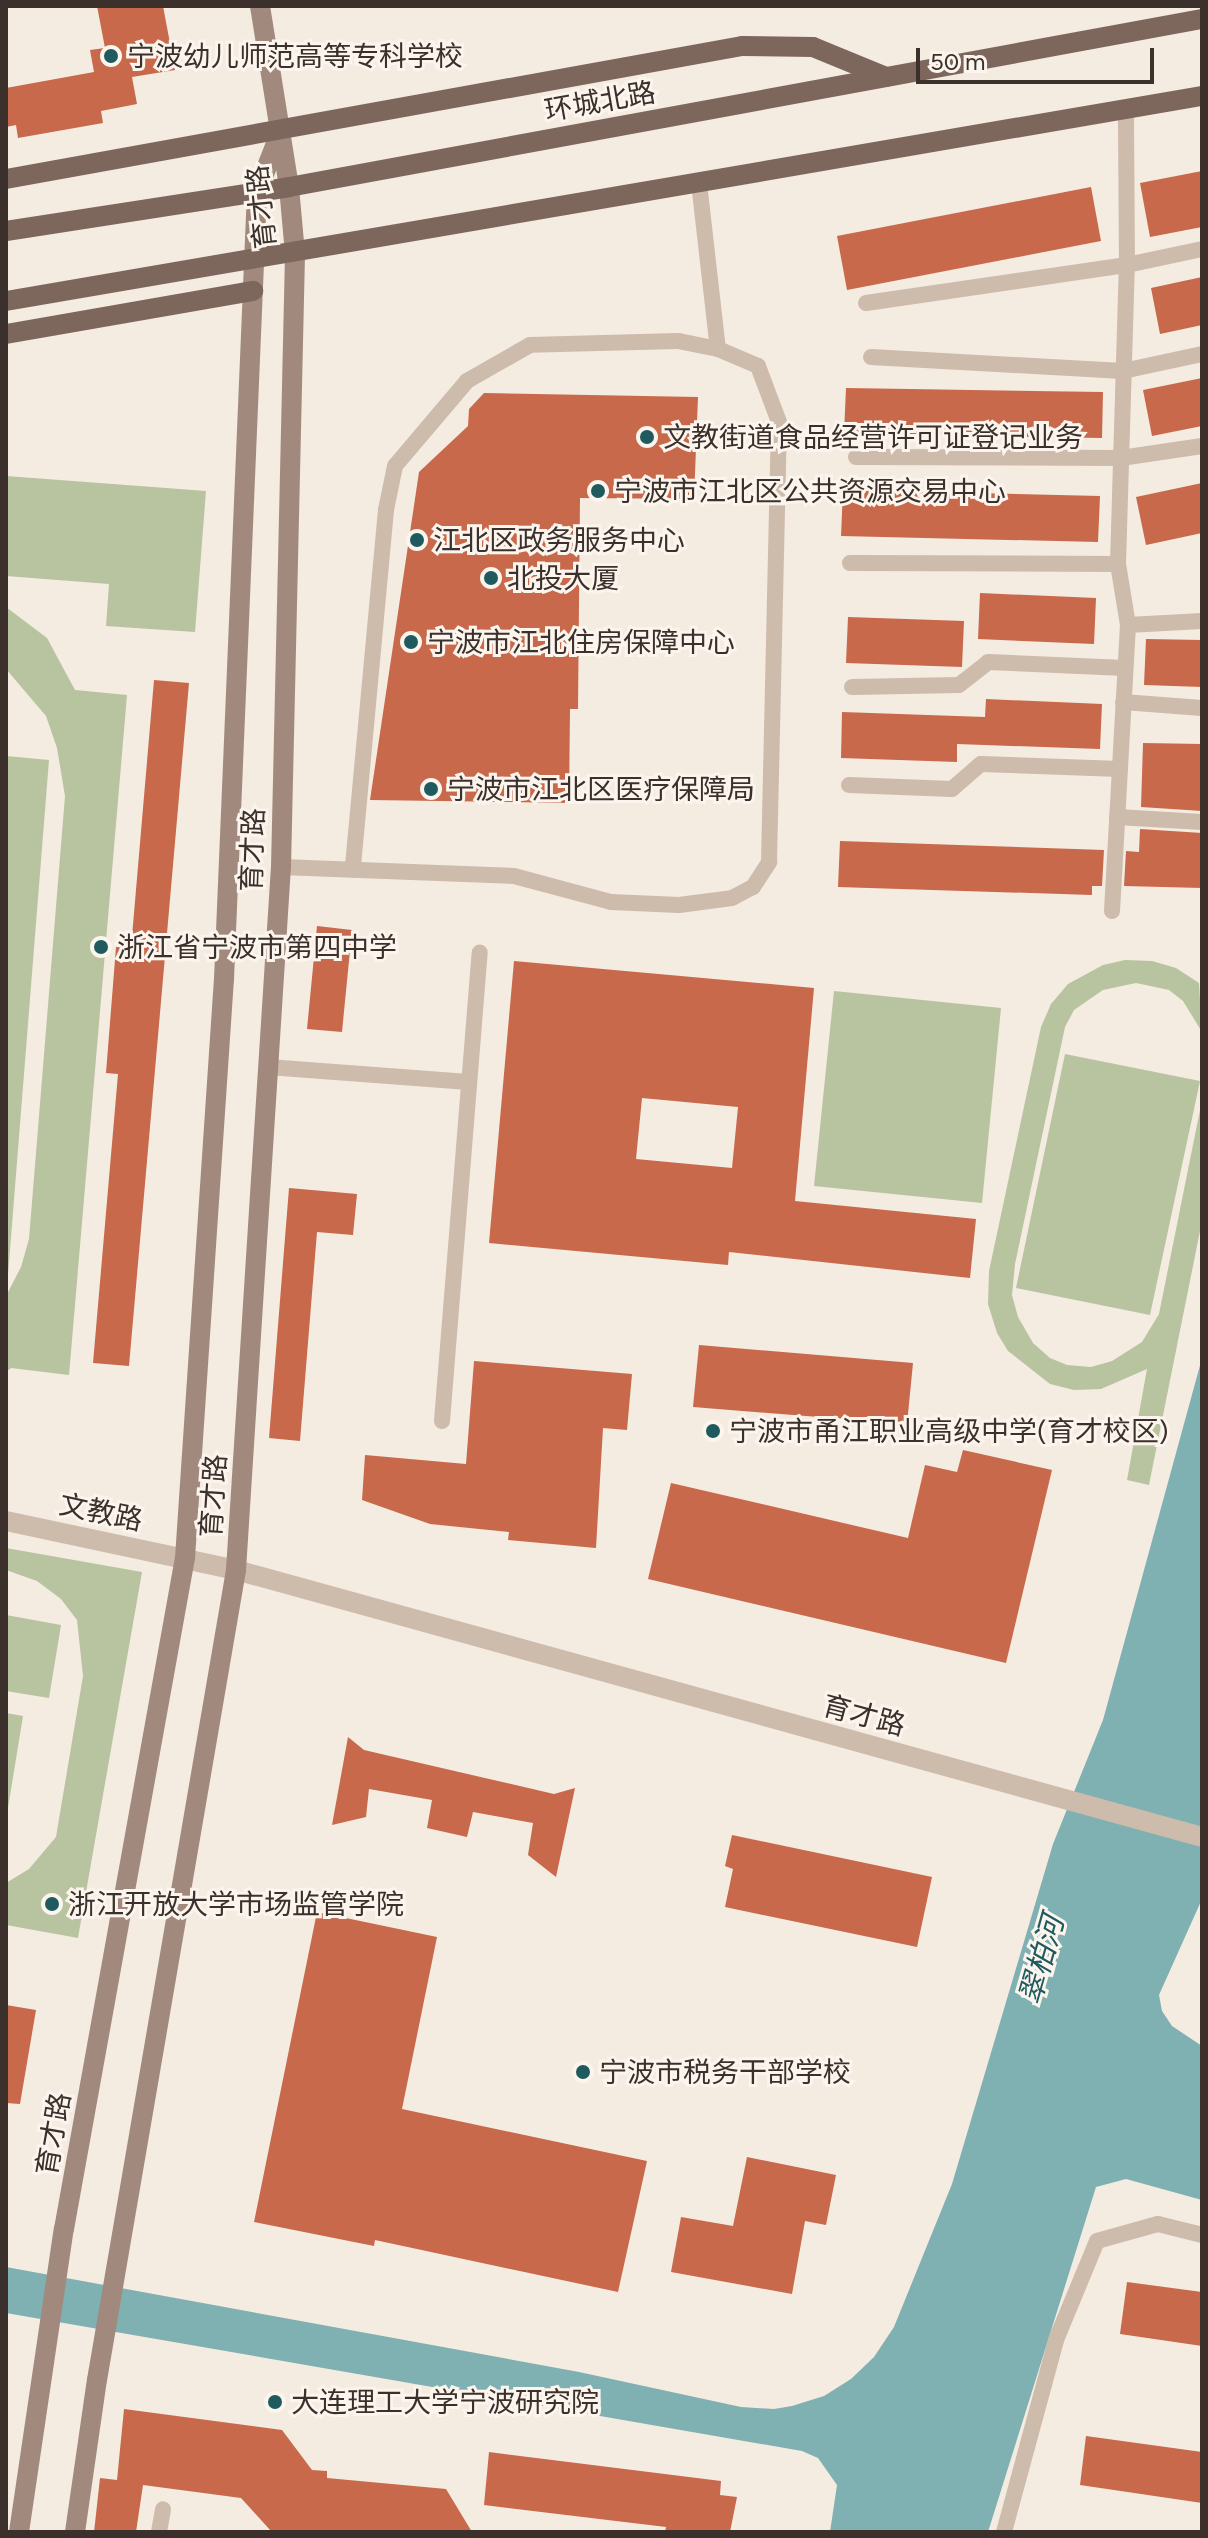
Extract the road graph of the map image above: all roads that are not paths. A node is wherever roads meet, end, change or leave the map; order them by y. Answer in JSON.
{"nodes":[{"id":1,"x":260,"y":6,"type":"edge"},
{"id":2,"x":1202,"y":19,"type":"edge"},
{"id":3,"x":886,"y":77,"type":"junction"},
{"id":4,"x":1202,"y":96,"type":"edge"},
{"id":5,"x":1126,"y":109,"type":"junction"},
{"id":6,"x":280,"y":132,"type":"junction"},
{"id":7,"x":6,"y":179,"type":"edge"},
{"id":8,"x":699,"y":183,"type":"junction"},
{"id":9,"x":289,"y":187,"type":"junction"},
{"id":10,"x":257,"y":192,"type":"junction"},
{"id":11,"x":6,"y":231,"type":"edge"},
{"id":12,"x":1202,"y":249,"type":"edge"},
{"id":13,"x":295,"y":254,"type":"junction"},
{"id":14,"x":255,"y":260,"type":"junction"},
{"id":15,"x":1127,"y":265,"type":"junction"},
{"id":16,"x":253,"y":291,"type":"junction"},
{"id":17,"x":6,"y":301,"type":"edge"},
{"id":18,"x":866,"y":303,"type":"dead end"},
{"id":19,"x":6,"y":334,"type":"edge"},
{"id":20,"x":718,"y":349,"type":"junction"},
{"id":21,"x":1202,"y":354,"type":"edge"},
{"id":22,"x":871,"y":357,"type":"dead end"},
{"id":23,"x":1123,"y":371,"type":"junction"},
{"id":24,"x":1202,"y":446,"type":"edge"},
{"id":25,"x":856,"y":457,"type":"dead end"},
{"id":26,"x":1121,"y":458,"type":"junction"},
{"id":27,"x":850,"y":563,"type":"dead end"},
{"id":28,"x":1118,"y":564,"type":"junction"},
{"id":29,"x":1202,"y":621,"type":"edge"},
{"id":30,"x":1128,"y":625,"type":"junction"},
{"id":31,"x":1125,"y":668,"type":"junction"},
{"id":32,"x":852,"y":687,"type":"dead end"},
{"id":33,"x":1123,"y":702,"type":"junction"},
{"id":34,"x":1202,"y":708,"type":"edge"},
{"id":35,"x":1120,"y":769,"type":"junction"},
{"id":36,"x":849,"y":785,"type":"dead end"},
{"id":37,"x":1117,"y":817,"type":"junction"},
{"id":38,"x":1202,"y":822,"type":"edge"},
{"id":39,"x":281,"y":867,"type":"junction"},
{"id":40,"x":353,"y":869,"type":"junction"},
{"id":41,"x":1112,"y":911,"type":"dead end"},
{"id":42,"x":480,"y":953,"type":"dead end"},
{"id":43,"x":268,"y":1067,"type":"junction"},
{"id":44,"x":468,"y":1082,"type":"junction"},
{"id":45,"x":442,"y":1421,"type":"dead end"},
{"id":46,"x":6,"y":1521,"type":"edge"},
{"id":47,"x":185,"y":1558,"type":"junction"},
{"id":48,"x":236,"y":1570,"type":"junction"},
{"id":49,"x":1202,"y":1837,"type":"edge"},
{"id":50,"x":1202,"y":2235,"type":"edge"},
{"id":51,"x":163,"y":2509,"type":"dead end"},
{"id":52,"x":19,"y":2532,"type":"edge"},
{"id":53,"x":75,"y":2532,"type":"edge"},
{"id":54,"x":159,"y":2532,"type":"edge"},
{"id":55,"x":1004,"y":2532,"type":"edge"}],
"edges":[{"from":1,"to":6,"type":"main road","name":"育才路"},
{"from":2,"to":3,"type":"main road","name":"环城北路"},
{"from":3,"to":6,"type":"main road"},
{"from":3,"to":9,"type":"main road","name":"环城北路"},
{"from":4,"to":5,"type":"main road"},
{"from":5,"to":8,"type":"main road"},
{"from":5,"to":15,"type":"lane"},
{"from":6,"to":7,"type":"main road"},
{"from":6,"to":9,"type":"main road","name":"育才路"},
{"from":6,"to":10,"type":"main road","name":"育才路"},
{"from":8,"to":13,"type":"main road"},
{"from":8,"to":20,"type":"lane"},
{"from":9,"to":10,"type":"main road","name":"环城北路"},
{"from":9,"to":13,"type":"main road","name":"育才路"},
{"from":10,"to":11,"type":"main road","name":"环城北路"},
{"from":10,"to":14,"type":"main road","name":"育才路"},
{"from":12,"to":15,"type":"lane"},
{"from":13,"to":14,"type":"main road"},
{"from":13,"to":39,"type":"main road","name":"育才路"},
{"from":14,"to":16,"type":"main road","name":"育才路"},
{"from":14,"to":17,"type":"main road"},
{"from":15,"to":18,"type":"lane"},
{"from":15,"to":23,"type":"lane"},
{"from":16,"to":19,"type":"main road"},
{"from":16,"to":47,"type":"main road","name":"育才路"},
{"from":20,"to":40,"type":"lane"},
{"from":20,"to":40,"type":"lane"},
{"from":21,"to":23,"type":"lane"},
{"from":22,"to":23,"type":"lane"},
{"from":23,"to":26,"type":"lane"},
{"from":24,"to":26,"type":"lane"},
{"from":25,"to":26,"type":"lane"},
{"from":26,"to":28,"type":"lane"},
{"from":27,"to":28,"type":"lane"},
{"from":28,"to":30,"type":"lane"},
{"from":29,"to":30,"type":"lane"},
{"from":30,"to":31,"type":"lane"},
{"from":31,"to":32,"type":"lane"},
{"from":31,"to":33,"type":"lane"},
{"from":33,"to":34,"type":"lane"},
{"from":33,"to":35,"type":"lane"},
{"from":35,"to":36,"type":"lane"},
{"from":35,"to":37,"type":"lane"},
{"from":37,"to":38,"type":"lane"},
{"from":37,"to":41,"type":"lane"},
{"from":39,"to":40,"type":"lane"},
{"from":39,"to":43,"type":"main road","name":"育才路"},
{"from":42,"to":44,"type":"lane"},
{"from":43,"to":44,"type":"lane"},
{"from":43,"to":48,"type":"main road","name":"育才路"},
{"from":44,"to":45,"type":"lane"},
{"from":46,"to":47,"type":"street","name":"文教路"},
{"from":47,"to":48,"type":"street","name":"育才路"},
{"from":47,"to":52,"type":"main road","name":"育才路"},
{"from":48,"to":49,"type":"street","name":"育才路"},
{"from":48,"to":53,"type":"main road","name":"育才路"},
{"from":50,"to":55,"type":"lane"},
{"from":51,"to":54,"type":"lane"}]}
